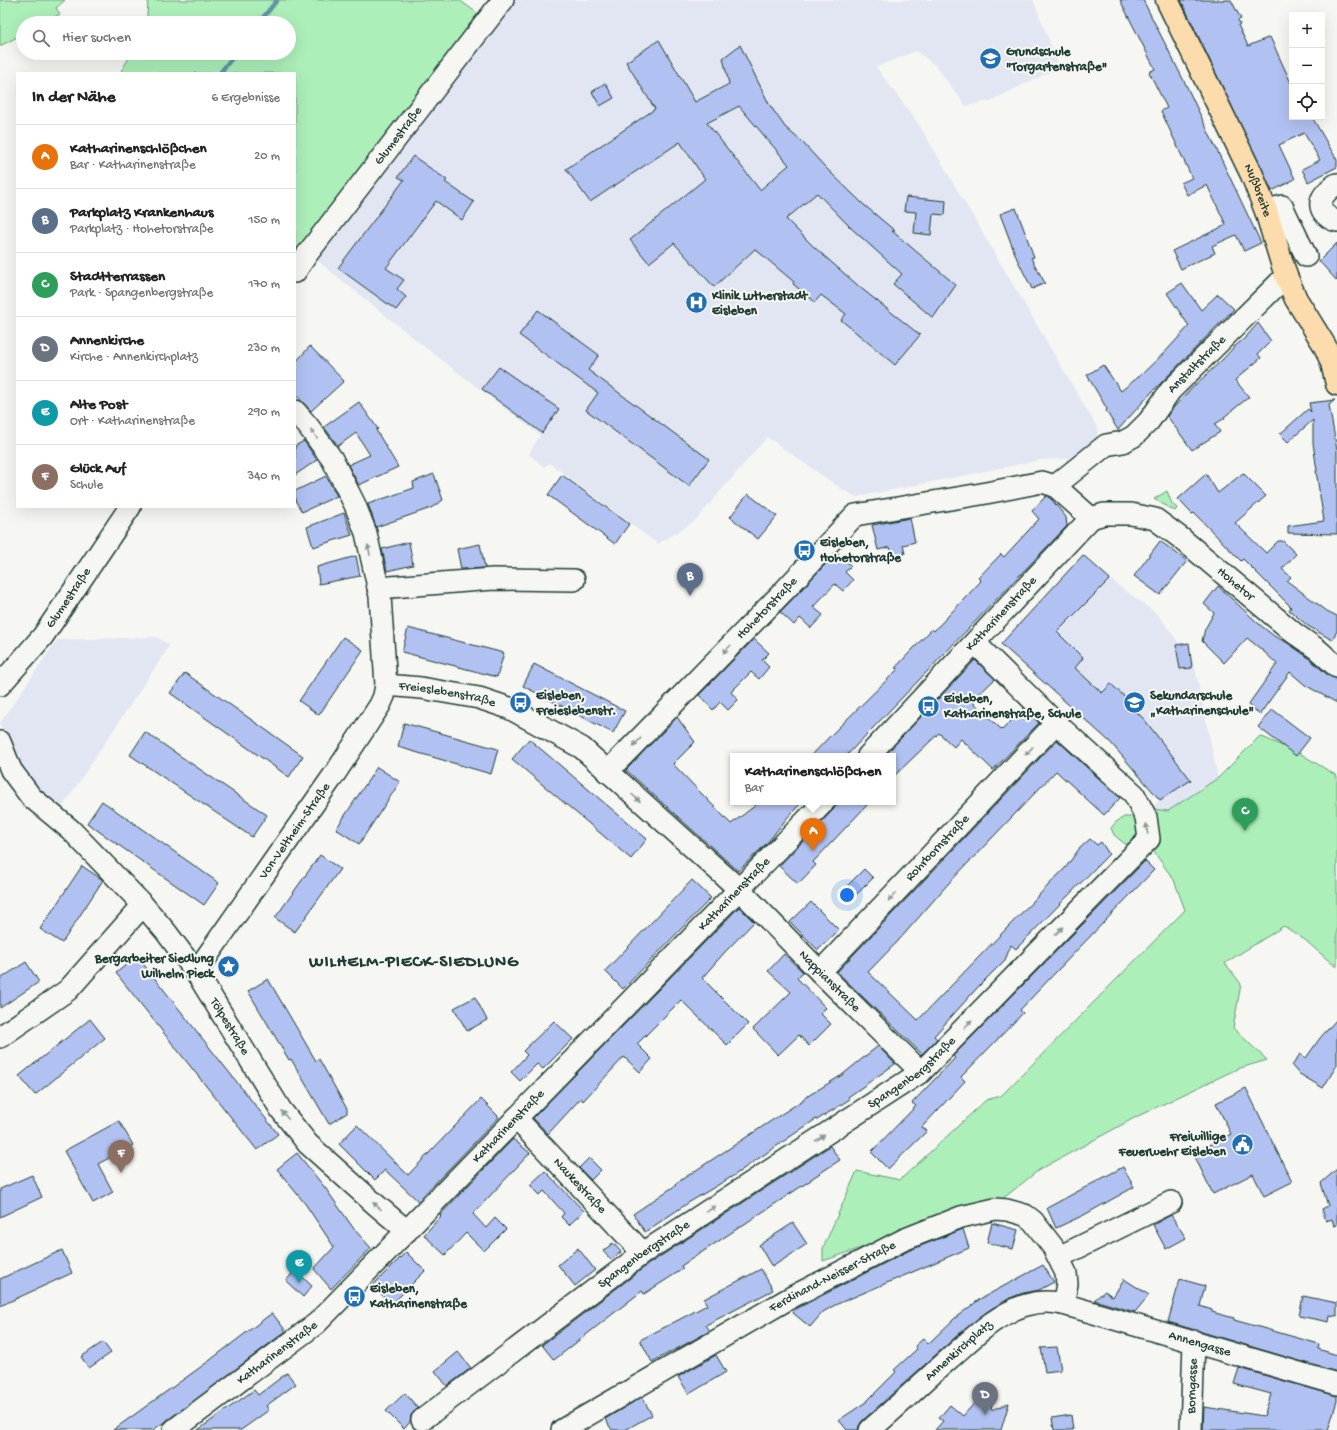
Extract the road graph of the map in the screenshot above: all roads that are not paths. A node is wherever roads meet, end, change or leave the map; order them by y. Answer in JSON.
{"nodes":[{"id":1,"x":503,"y":0,"type":"edge"},
{"id":2,"x":1168,"y":0,"type":"edge"},
{"id":3,"x":1337,"y":184,"type":"edge"},
{"id":4,"x":1266,"y":211,"type":"junction"},
{"id":5,"x":1337,"y":221,"type":"edge"},
{"id":6,"x":1306,"y":256,"type":"dead end"},
{"id":7,"x":296,"y":271,"type":"edge"},
{"id":8,"x":1286,"y":276,"type":"junction"},
{"id":9,"x":1337,"y":384,"type":"edge"},
{"id":10,"x":296,"y":412,"type":"edge"},
{"id":11,"x":1054,"y":486,"type":"junction"},
{"id":12,"x":129,"y":508,"type":"edge"},
{"id":13,"x":1091,"y":518,"type":"junction"},
{"id":14,"x":574,"y":580,"type":"dead end"},
{"id":15,"x":378,"y":588,"type":"junction"},
{"id":16,"x":975,"y":643,"type":"junction"},
{"id":17,"x":1317,"y":649,"type":"junction"},
{"id":18,"x":1337,"y":656,"type":"edge"},
{"id":19,"x":1337,"y":667,"type":"edge"},
{"id":20,"x":0,"y":685,"type":"edge"},
{"id":21,"x":386,"y":685,"type":"junction"},
{"id":22,"x":1056,"y":723,"type":"junction"},
{"id":23,"x":0,"y":742,"type":"edge"},
{"id":24,"x":871,"y":753,"type":"edge"},
{"id":25,"x":607,"y":772,"type":"junction"},
{"id":26,"x":821,"y":805,"type":"edge"},
{"id":27,"x":740,"y":890,"type":"junction"},
{"id":28,"x":143,"y":905,"type":"junction"},
{"id":29,"x":196,"y":972,"type":"junction"},
{"id":30,"x":820,"y":972,"type":"junction"},
{"id":31,"x":0,"y":1037,"type":"edge"},
{"id":32,"x":921,"y":1072,"type":"junction"},
{"id":33,"x":516,"y":1118,"type":"junction"},
{"id":34,"x":1171,"y":1202,"type":"dead end"},
{"id":35,"x":407,"y":1231,"type":"junction"},
{"id":36,"x":643,"y":1254,"type":"junction"},
{"id":37,"x":1059,"y":1257,"type":"junction"},
{"id":38,"x":1063,"y":1304,"type":"junction"},
{"id":39,"x":1194,"y":1341,"type":"junction"},
{"id":40,"x":1337,"y":1384,"type":"edge"},
{"id":41,"x":422,"y":1420,"type":"dead end"},
{"id":42,"x":174,"y":1430,"type":"edge"},
{"id":43,"x":562,"y":1430,"type":"edge"},
{"id":44,"x":870,"y":1430,"type":"edge"},
{"id":45,"x":1191,"y":1430,"type":"edge"}],
"edges":[{"from":1,"to":7,"type":"street","name":"Glumestraße"},
{"from":2,"to":4,"type":"main road","name":"Nußbreite"},
{"from":3,"to":5,"type":"street"},
{"from":4,"to":6,"type":"street"},
{"from":4,"to":8,"type":"main road","name":"Nußbreite"},
{"from":8,"to":9,"type":"main road","name":"Nußbreite"},
{"from":8,"to":11,"type":"street","name":"Anstaltstraße"},
{"from":15,"to":10,"type":"street","one_way":true},
{"from":11,"to":13,"type":"street"},
{"from":11,"to":25,"type":"street","name":"Hohetorstraße","one_way":true},
{"from":12,"to":20,"type":"street","name":"Glumestraße"},
{"from":13,"to":16,"type":"street","name":"Katharinenstraße"},
{"from":13,"to":17,"type":"street","name":"Hohetor"},
{"from":14,"to":15,"type":"street"},
{"from":15,"to":21,"type":"street"},
{"from":16,"to":22,"type":"street","name":"Spangenbergstraße"},
{"from":16,"to":24,"type":"street","name":"Katharinenstraße"},
{"from":17,"to":18,"type":"street","name":"Hohetor"},
{"from":17,"to":19,"type":"street","name":"Hohetor"},
{"from":21,"to":25,"type":"street","name":"Freieslebenstraße"},
{"from":21,"to":29,"type":"street","name":"Von-Veltheim-Straße"},
{"from":22,"to":30,"type":"street","name":"Rohrbornstraße","one_way":true},
{"from":32,"to":22,"type":"street","name":"Spangenbergstraße","one_way":true},
{"from":23,"to":28,"type":"street","name":"Tölpestraße"},
{"from":25,"to":27,"type":"street","name":"Freieslebenstraße","one_way":true},
{"from":26,"to":27,"type":"street","name":"Katharinenstraße"},
{"from":27,"to":30,"type":"street","name":"Nappianstraße"},
{"from":27,"to":33,"type":"street","name":"Katharinenstraße"},
{"from":28,"to":29,"type":"street","name":"Tölpestraße"},
{"from":28,"to":31,"type":"street"},
{"from":35,"to":29,"type":"street","name":"Tölpestraße","one_way":true},
{"from":30,"to":32,"type":"street","name":"Nappianstraße"},
{"from":36,"to":32,"type":"street","name":"Spangenbergstraße","one_way":true},
{"from":33,"to":35,"type":"street","name":"Katharinenstraße"},
{"from":33,"to":36,"type":"street","name":"Naukestraße"},
{"from":34,"to":37,"type":"street"},
{"from":35,"to":42,"type":"street","name":"Katharinenstraße"},
{"from":36,"to":41,"type":"street","name":"Spangenbergstraße"},
{"from":37,"to":38,"type":"street","name":"Ferdinand-Neisser-Straße"},
{"from":37,"to":43,"type":"street","name":"Ferdinand-Neisser-Straße"},
{"from":38,"to":39,"type":"street","name":"Annengasse"},
{"from":38,"to":44,"type":"street","name":"Annenkirchplatz"},
{"from":39,"to":40,"type":"street","name":"Annengasse"},
{"from":39,"to":45,"type":"street","name":"Borngasse"}]}
